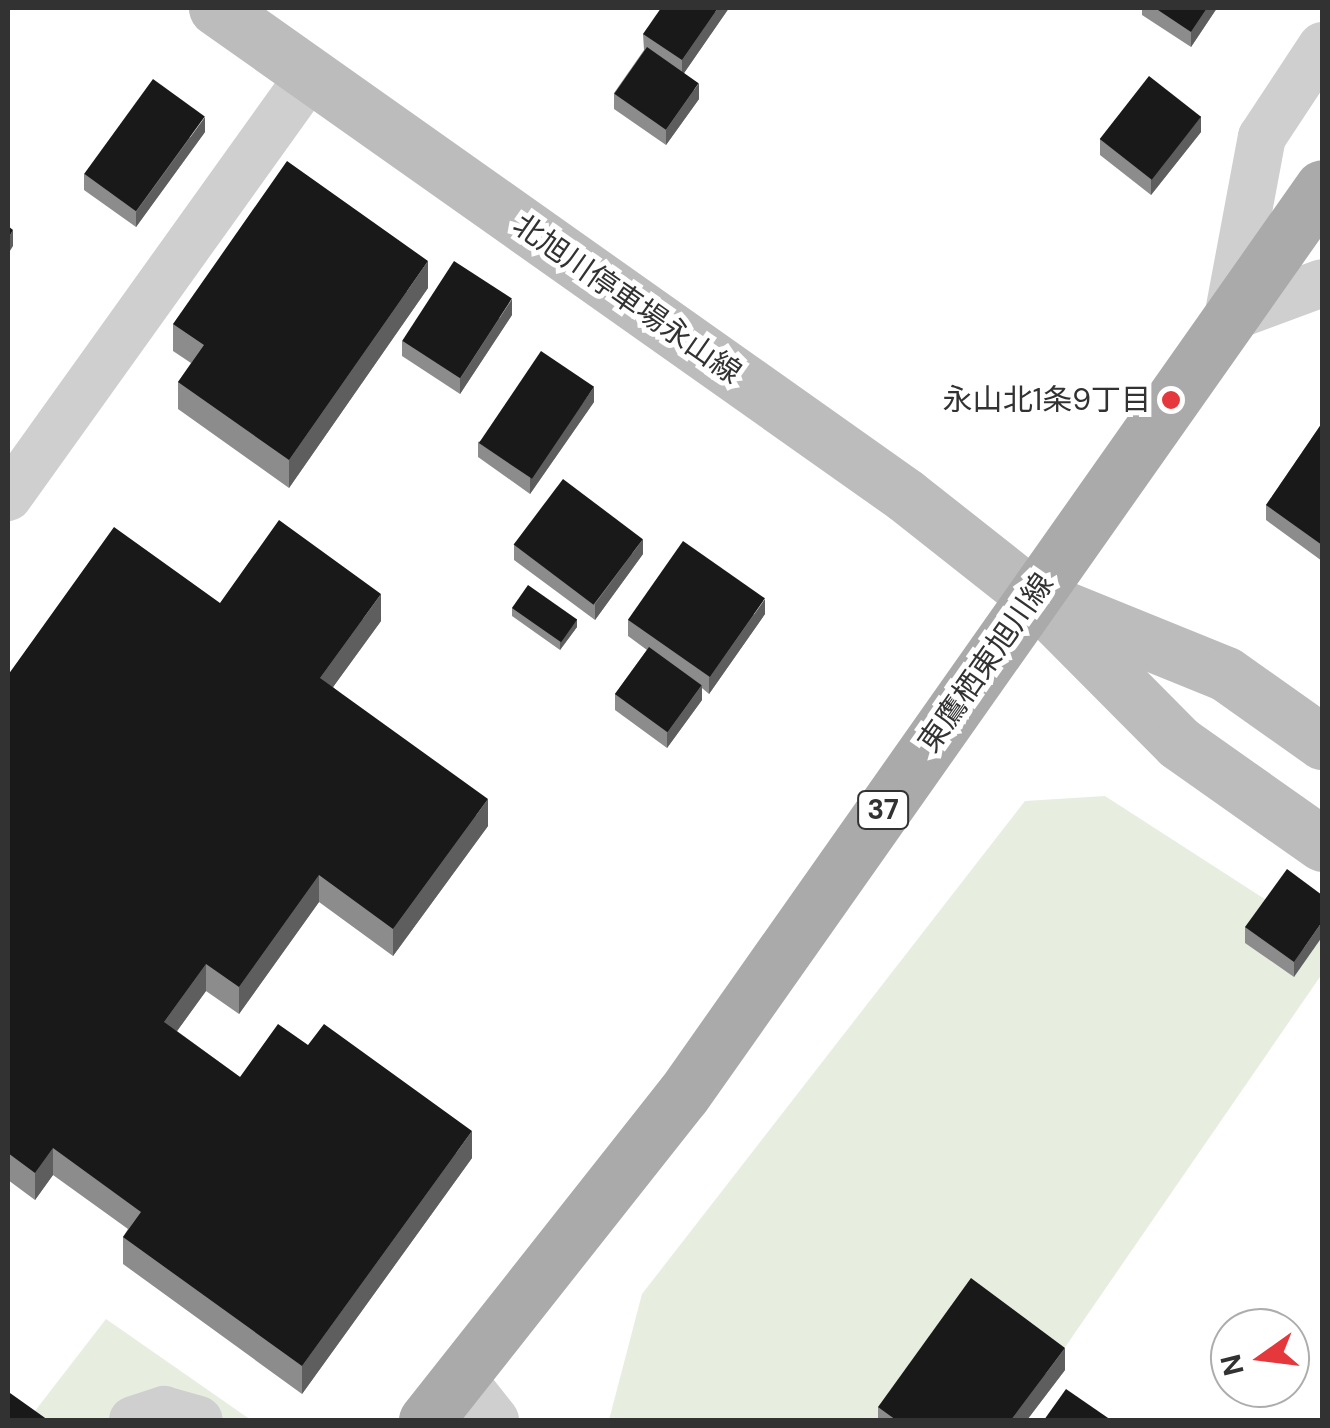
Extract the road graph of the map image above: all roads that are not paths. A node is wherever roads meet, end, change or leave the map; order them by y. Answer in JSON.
{"nodes":[{"id":1,"x":216,"y":8,"type":"edge"},
{"id":2,"x":1322,"y":46,"type":"edge"},
{"id":3,"x":310,"y":75,"type":"junction"},
{"id":4,"x":1322,"y":187,"type":"edge"},
{"id":5,"x":1322,"y":283,"type":"edge"},
{"id":6,"x":1228,"y":318,"type":"junction"},
{"id":7,"x":8,"y":497,"type":"edge"},
{"id":8,"x":1034,"y":596,"type":"junction"},
{"id":9,"x":1322,"y":742,"type":"edge"},
{"id":10,"x":1322,"y":844,"type":"edge"},
{"id":11,"x":460,"y":1377,"type":"junction"},
{"id":12,"x":133,"y":1420,"type":"edge"},
{"id":13,"x":199,"y":1420,"type":"edge"},
{"id":14,"x":426,"y":1420,"type":"edge"},
{"id":15,"x":495,"y":1420,"type":"edge"}],
"edges":[{"from":1,"to":3,"type":"main road","name":"北旭川停車場永山線"},
{"from":2,"to":6,"type":"street"},
{"from":3,"to":7,"type":"street"},
{"from":3,"to":8,"type":"main road","name":"北旭川停車場永山線"},
{"from":4,"to":6,"type":"main road","name":"東鷹栖東旭川線","number":"37"},
{"from":5,"to":6,"type":"street"},
{"from":6,"to":8,"type":"main road","name":"東鷹栖東旭川線","number":"37"},
{"from":8,"to":9,"type":"main road","name":"北旭川停車場永山線"},
{"from":8,"to":10,"type":"main road","name":"北旭川停車場永山線"},
{"from":8,"to":11,"type":"main road","name":"東鷹栖東旭川線","number":"37"},
{"from":11,"to":14,"type":"main road","name":"東鷹栖東旭川線","number":"37"},
{"from":11,"to":15,"type":"street"},
{"from":12,"to":13,"type":"street"}]}
